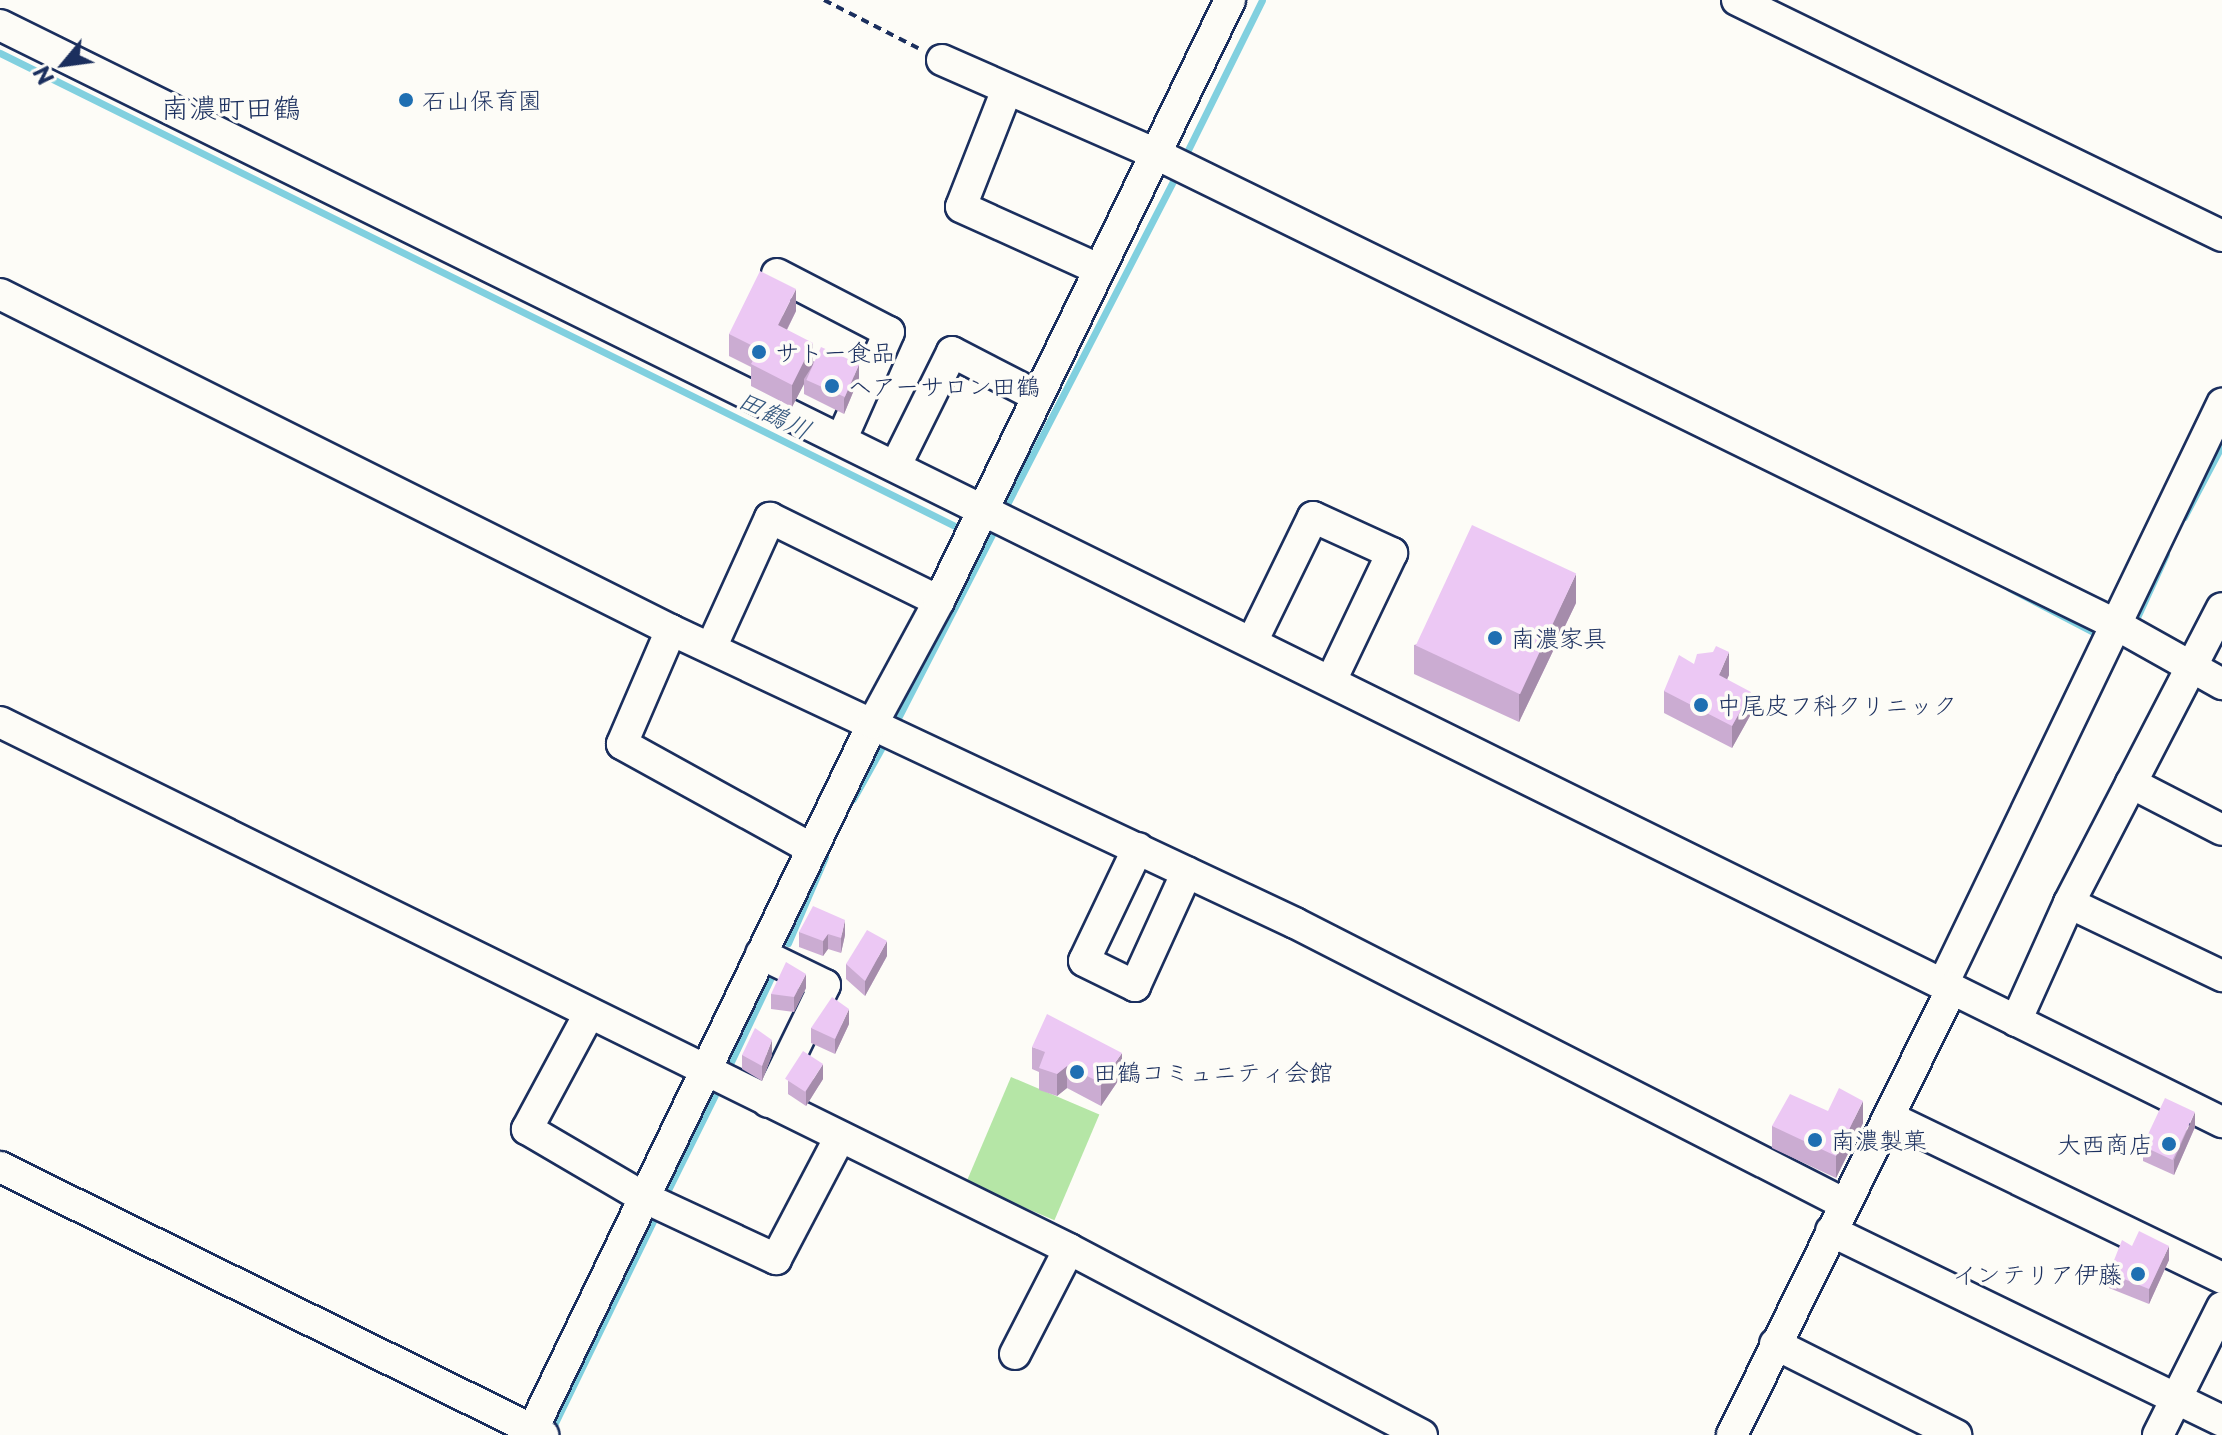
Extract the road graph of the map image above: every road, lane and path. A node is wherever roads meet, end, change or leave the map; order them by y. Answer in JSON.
{"nodes":[{"id":1,"x":824,"y":0,"type":"edge"},
{"id":2,"x":1230,"y":0,"type":"edge"},
{"id":3,"x":1737,"y":0,"type":"edge"},
{"id":4,"x":0,"y":25,"type":"edge"},
{"id":5,"x":942,"y":60,"type":"joint"},
{"id":6,"x":1006,"y":92,"type":"junction"},
{"id":7,"x":1169,"y":161,"type":"junction"},
{"id":8,"x":2222,"y":236,"type":"edge"},
{"id":9,"x":1098,"y":269,"type":"junction"},
{"id":10,"x":777,"y":274,"type":"dead end"},
{"id":11,"x":0,"y":294,"type":"edge"},
{"id":12,"x":1037,"y":396,"type":"junction"},
{"id":13,"x":2222,"y":404,"type":"edge"},
{"id":14,"x":842,"y":438,"type":"junction"},
{"id":15,"x":896,"y":465,"type":"junction"},
{"id":16,"x":991,"y":514,"type":"junction"},
{"id":17,"x":939,"y":601,"type":"junction"},
{"id":18,"x":2222,"y":608,"type":"edge"},
{"id":19,"x":2115,"y":624,"type":"junction"},
{"id":20,"x":671,"y":630,"type":"junction"},
{"id":21,"x":1252,"y":642,"type":"junction"},
{"id":22,"x":711,"y":648,"type":"junction"},
{"id":23,"x":2191,"y":668,"type":"junction"},
{"id":24,"x":1331,"y":681,"type":"junction"},
{"id":25,"x":2222,"y":684,"type":"edge"},
{"id":26,"x":0,"y":722,"type":"edge"},
{"id":27,"x":873,"y":723,"type":"junction"},
{"id":28,"x":2131,"y":783,"type":"junction"},
{"id":29,"x":2222,"y":830,"type":"edge"},
{"id":30,"x":1138,"y":848,"type":"junction"},
{"id":31,"x":812,"y":849,"type":"junction"},
{"id":32,"x":1187,"y":872,"type":"junction"},
{"id":33,"x":2069,"y":903,"type":"junction"},
{"id":34,"x":761,"y":954,"type":"junction"},
{"id":35,"x":2222,"y":976,"type":"edge"},
{"id":36,"x":1947,"y":986,"type":"junction"},
{"id":37,"x":589,"y":1014,"type":"junction"},
{"id":38,"x":2016,"y":1021,"type":"junction"},
{"id":39,"x":704,"y":1070,"type":"junction"},
{"id":40,"x":768,"y":1102,"type":"junction"},
{"id":41,"x":1889,"y":1117,"type":"junction"},
{"id":42,"x":2222,"y":1122,"type":"edge"},
{"id":43,"x":840,"y":1137,"type":"junction"},
{"id":44,"x":0,"y":1167,"type":"edge"},
{"id":45,"x":643,"y":1197,"type":"junction"},
{"id":46,"x":1843,"y":1203,"type":"junction"},
{"id":47,"x":1831,"y":1231,"type":"junction"},
{"id":48,"x":1069,"y":1249,"type":"junction"},
{"id":49,"x":2222,"y":1278,"type":"edge"},
{"id":50,"x":2222,"y":1307,"type":"edge"},
{"id":51,"x":1775,"y":1344,"type":"junction"},
{"id":52,"x":1015,"y":1354,"type":"dead end"},
{"id":53,"x":2176,"y":1399,"type":"junction"},
{"id":54,"x":2222,"y":1421,"type":"edge"},
{"id":55,"x":1389,"y":1428,"type":"edge"},
{"id":56,"x":535,"y":1433,"type":"edge"},
{"id":57,"x":1422,"y":1435,"type":"edge"},
{"id":58,"x":1732,"y":1435,"type":"edge"},
{"id":59,"x":1956,"y":1435,"type":"edge"},
{"id":60,"x":2158,"y":1435,"type":"edge"}],
"edges":[{"from":1,"to":5,"type":"path"},
{"from":2,"to":7,"type":"street"},
{"from":3,"to":8,"type":"street"},
{"from":4,"to":14,"type":"street"},
{"from":5,"to":6,"type":"street"},
{"from":6,"to":7,"type":"street"},
{"from":6,"to":9,"type":"street"},
{"from":7,"to":9,"type":"street"},
{"from":7,"to":19,"type":"street"},
{"from":9,"to":12,"type":"street"},
{"from":10,"to":14,"type":"street"},
{"from":11,"to":20,"type":"street"},
{"from":12,"to":15,"type":"street"},
{"from":12,"to":16,"type":"street"},
{"from":13,"to":19,"type":"street"},
{"from":14,"to":15,"type":"street"},
{"from":15,"to":16,"type":"street"},
{"from":16,"to":17,"type":"street"},
{"from":16,"to":21,"type":"street"},
{"from":17,"to":22,"type":"street"},
{"from":17,"to":27,"type":"street"},
{"from":18,"to":23,"type":"street"},
{"from":19,"to":23,"type":"street"},
{"from":19,"to":36,"type":"street"},
{"from":20,"to":22,"type":"street"},
{"from":20,"to":31,"type":"street"},
{"from":21,"to":24,"type":"street"},
{"from":21,"to":24,"type":"street"},
{"from":22,"to":27,"type":"street"},
{"from":23,"to":25,"type":"street"},
{"from":23,"to":28,"type":"street"},
{"from":24,"to":36,"type":"street"},
{"from":26,"to":37,"type":"street"},
{"from":27,"to":30,"type":"street"},
{"from":27,"to":31,"type":"street"},
{"from":28,"to":29,"type":"street"},
{"from":28,"to":33,"type":"street"},
{"from":30,"to":32,"type":"street"},
{"from":30,"to":32,"type":"street"},
{"from":31,"to":34,"type":"street"},
{"from":32,"to":46,"type":"street"},
{"from":33,"to":35,"type":"street"},
{"from":33,"to":38,"type":"street"},
{"from":34,"to":39,"type":"street"},
{"from":34,"to":40,"type":"street"},
{"from":36,"to":38,"type":"street"},
{"from":36,"to":41,"type":"street"},
{"from":37,"to":39,"type":"street"},
{"from":37,"to":45,"type":"street"},
{"from":38,"to":42,"type":"street"},
{"from":39,"to":40,"type":"street"},
{"from":39,"to":45,"type":"street"},
{"from":40,"to":43,"type":"street"},
{"from":41,"to":46,"type":"street"},
{"from":41,"to":49,"type":"street"},
{"from":43,"to":45,"type":"street"},
{"from":43,"to":48,"type":"street"},
{"from":44,"to":56,"type":"street"},
{"from":45,"to":56,"type":"street"},
{"from":46,"to":47,"type":"street"},
{"from":47,"to":51,"type":"street"},
{"from":47,"to":53,"type":"street"},
{"from":48,"to":52,"type":"street"},
{"from":48,"to":55,"type":"street"},
{"from":50,"to":53,"type":"street"},
{"from":51,"to":58,"type":"street"},
{"from":51,"to":59,"type":"street"},
{"from":53,"to":54,"type":"street"},
{"from":53,"to":60,"type":"street"},
{"from":55,"to":57,"type":"street"}]}
